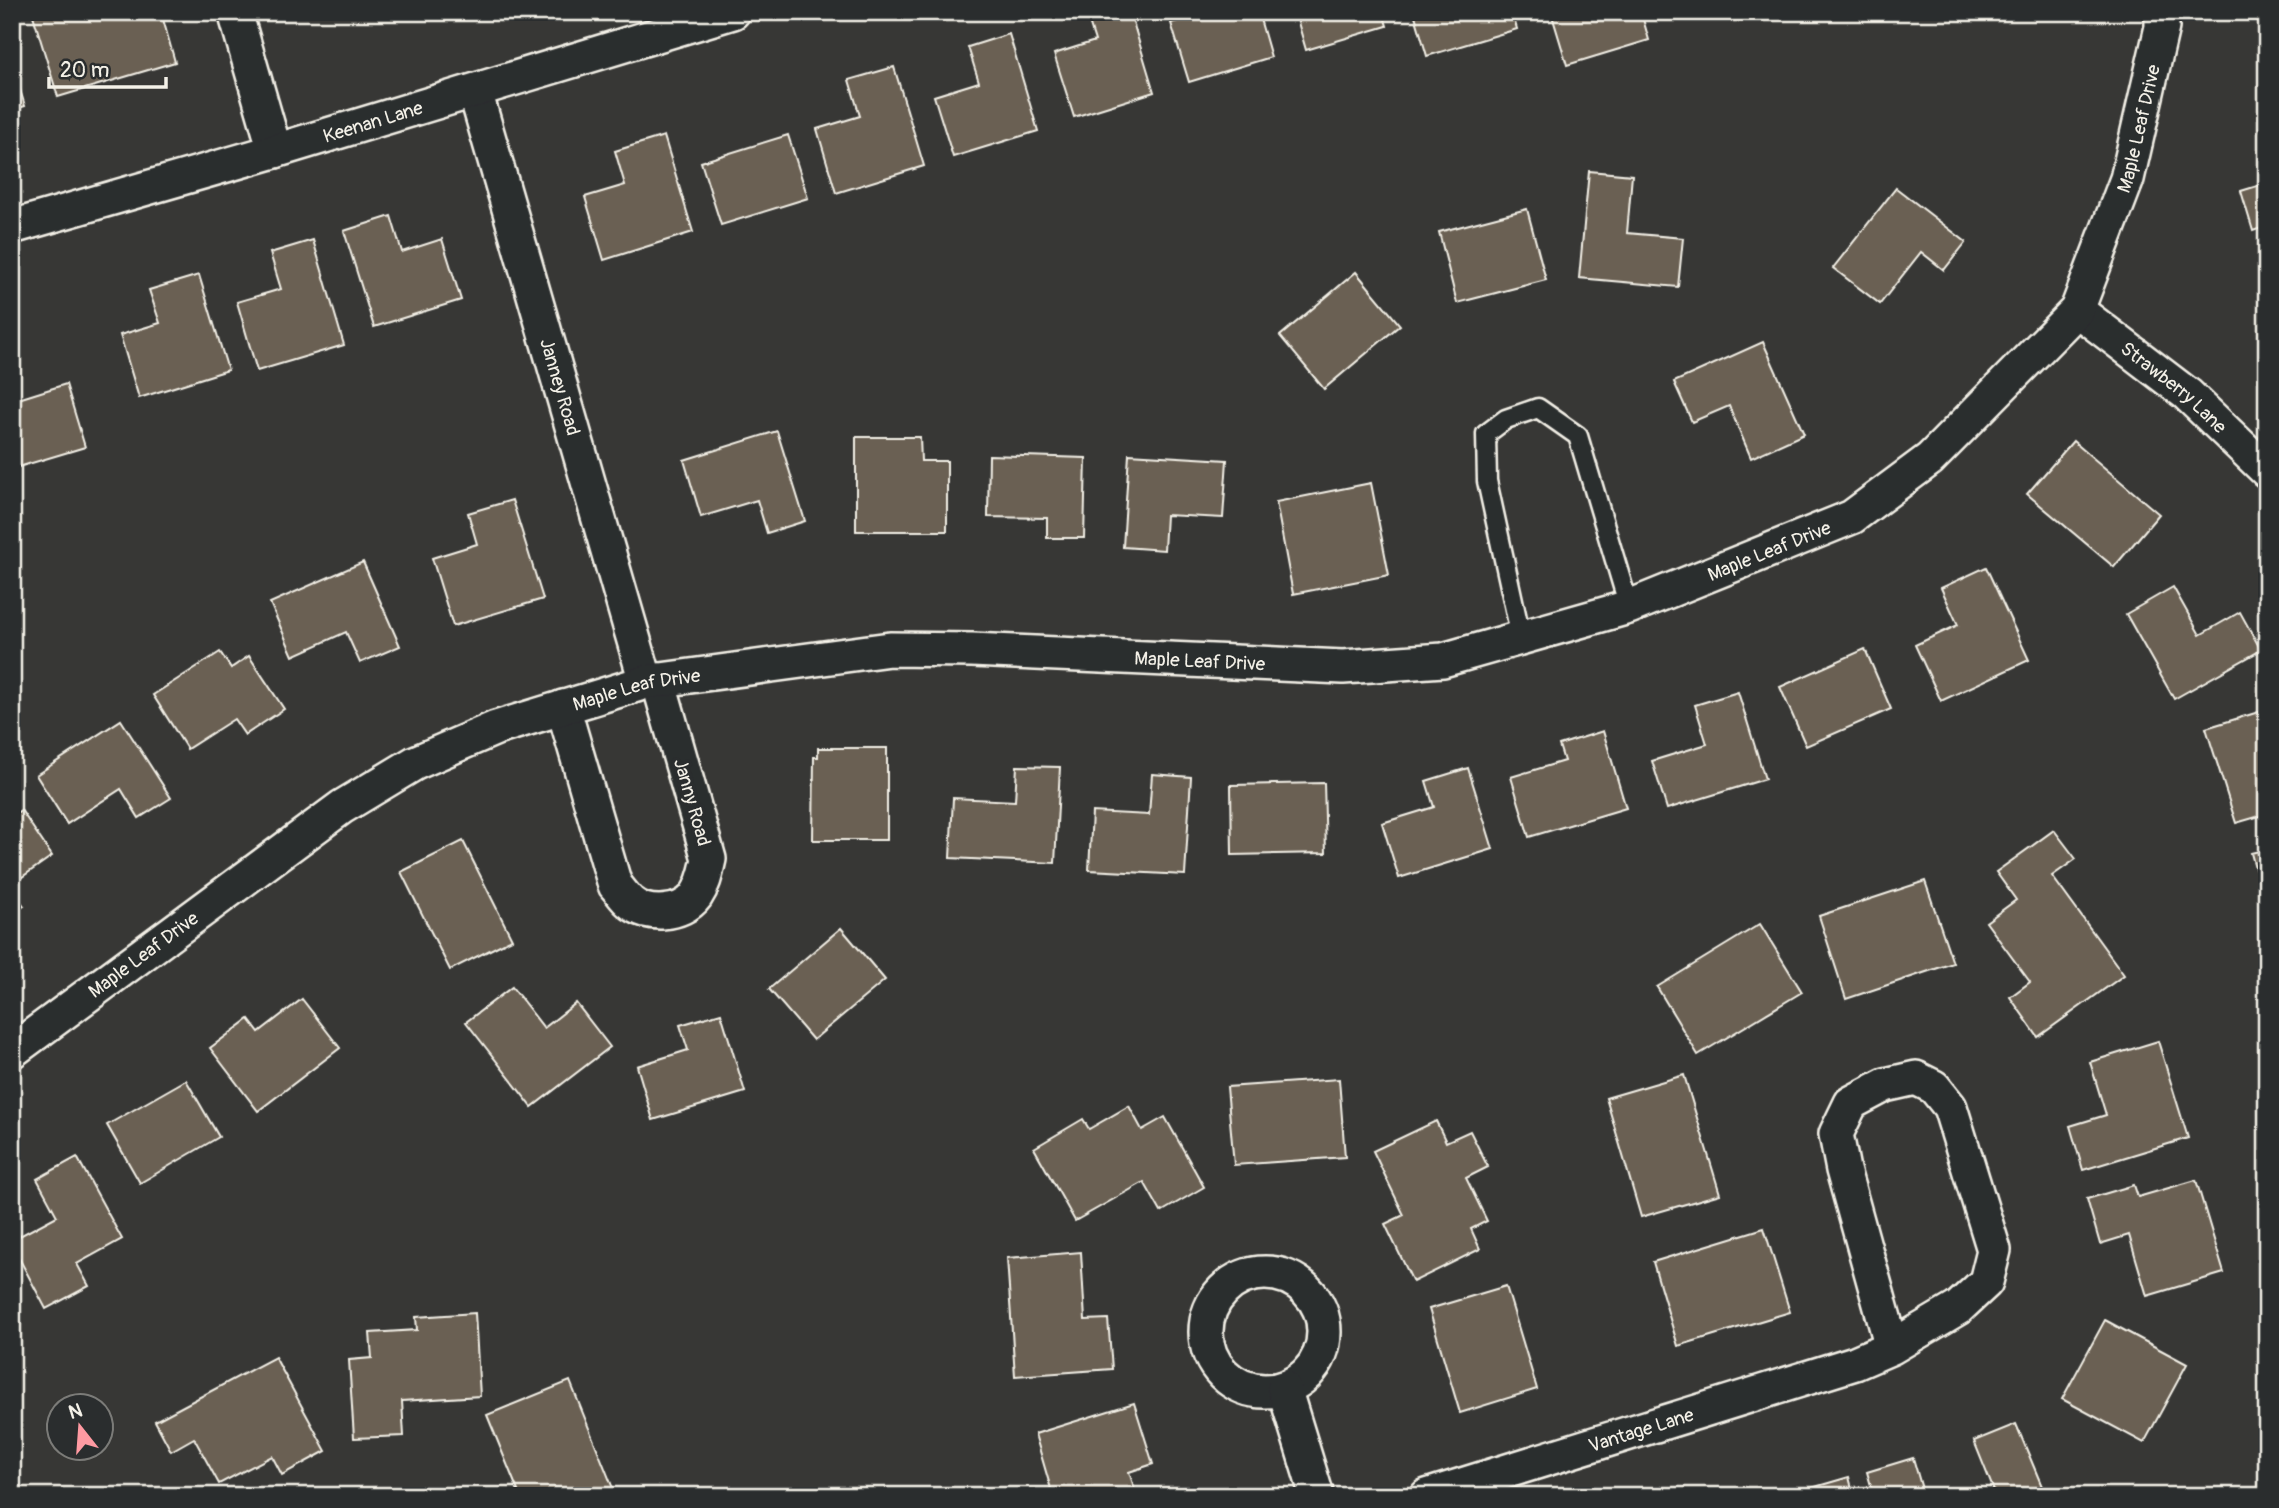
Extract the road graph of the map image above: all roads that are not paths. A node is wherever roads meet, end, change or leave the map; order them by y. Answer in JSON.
{"nodes":[{"id":1,"x":235,"y":12,"type":"edge"},
{"id":2,"x":733,"y":12,"type":"edge"},
{"id":3,"x":2162,"y":12,"type":"edge"},
{"id":4,"x":475,"y":91,"type":"junction"},
{"id":5,"x":275,"y":150,"type":"junction"},
{"id":6,"x":12,"y":227,"type":"edge"},
{"id":7,"x":2077,"y":310,"type":"junction"},
{"id":8,"x":2267,"y":471,"type":"edge"},
{"id":9,"x":1629,"y":607,"type":"junction"},
{"id":10,"x":1521,"y":638,"type":"junction"},
{"id":11,"x":652,"y":681,"type":"junction"},
{"id":12,"x":563,"y":707,"type":"junction"},
{"id":13,"x":12,"y":1051,"type":"edge"},
{"id":14,"x":1892,"y":1347,"type":"junction"},
{"id":15,"x":1284,"y":1388,"type":"dead end"},
{"id":16,"x":1317,"y":1496,"type":"edge"},
{"id":17,"x":1427,"y":1496,"type":"edge"}],
"edges":[{"from":1,"to":5,"type":"street"},
{"from":2,"to":4,"type":"street","name":"Keenan Lane"},
{"from":3,"to":7,"type":"street","name":"Maple Leaf Drive"},
{"from":4,"to":5,"type":"street","name":"Keenan Lane"},
{"from":4,"to":11,"type":"street","name":"Janney Road"},
{"from":5,"to":6,"type":"street","name":"Keenan Lane"},
{"from":7,"to":8,"type":"street","name":"Strawberry Lane"},
{"from":7,"to":9,"type":"street","name":"Maple Leaf Drive"},
{"from":9,"to":10,"type":"street","name":"Maple Leaf Drive"},
{"from":9,"to":10,"type":"lane"},
{"from":10,"to":11,"type":"street","name":"Maple Leaf Drive"},
{"from":11,"to":12,"type":"street","name":"Maple Leaf Drive"},
{"from":11,"to":12,"type":"street","name":"Janny Road"},
{"from":12,"to":13,"type":"street","name":"Maple Leaf Drive"},
{"from":14,"to":14,"type":"street","name":"Vantage Lane"},
{"from":14,"to":17,"type":"street","name":"Vantage Lane"},
{"from":15,"to":16,"type":"street"}]}
